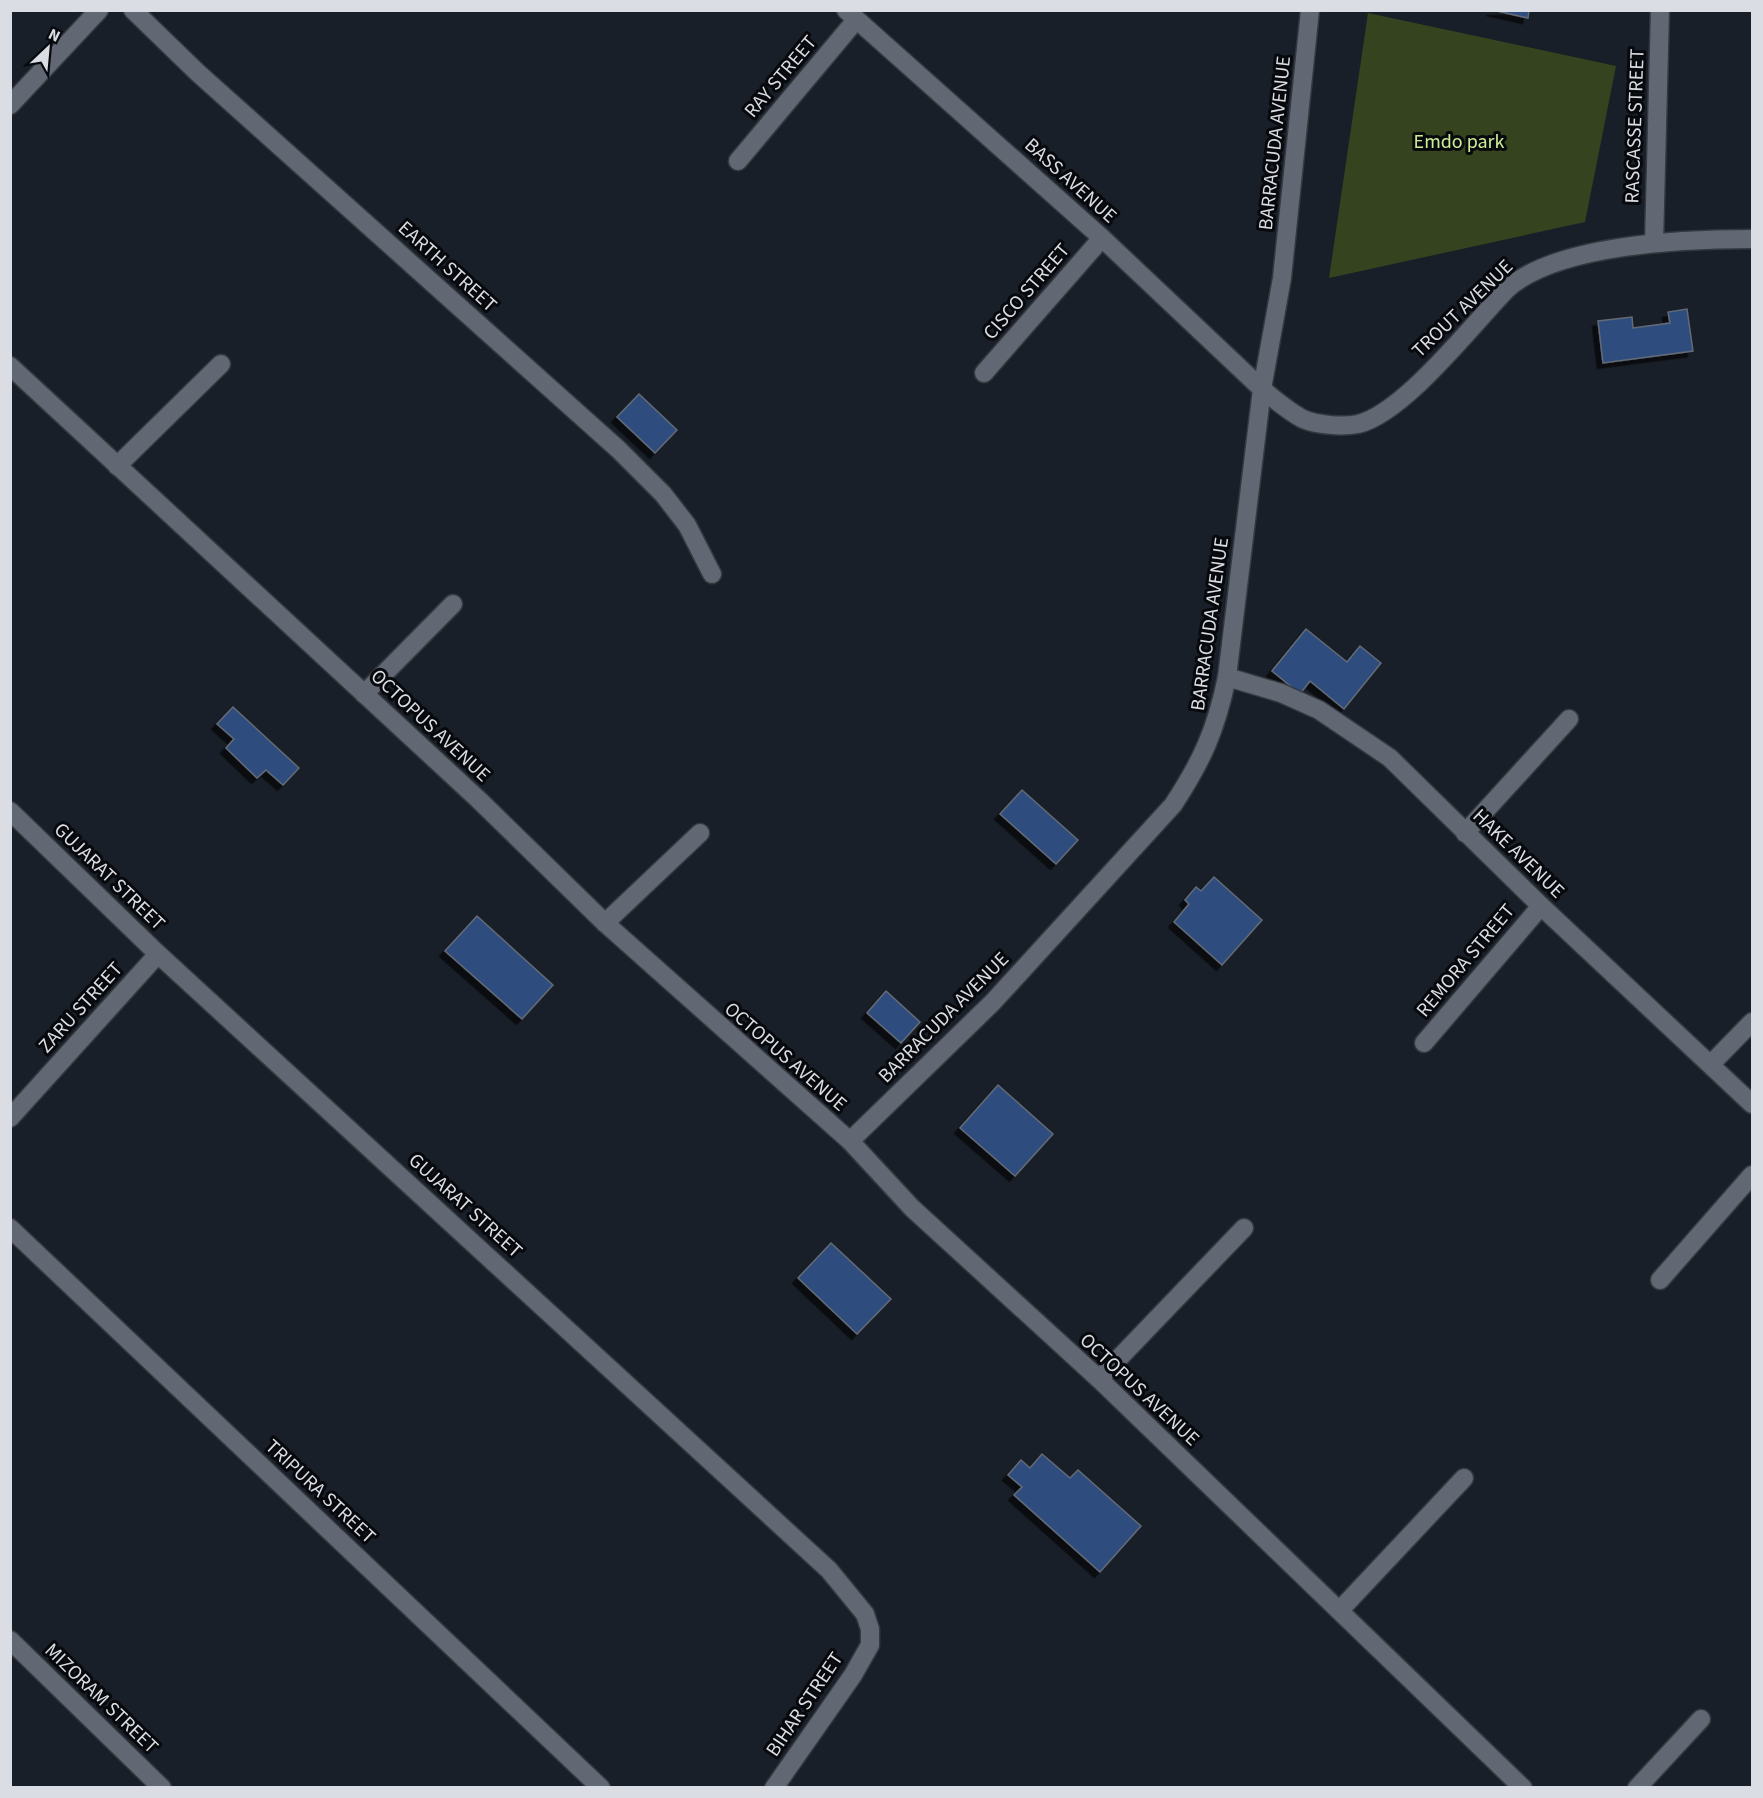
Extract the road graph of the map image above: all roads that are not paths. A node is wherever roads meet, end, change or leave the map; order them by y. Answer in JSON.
{"nodes":[{"id":1,"x":99,"y":10,"type":"edge"},
{"id":2,"x":133,"y":10,"type":"edge"},
{"id":3,"x":1310,"y":10,"type":"edge"},
{"id":4,"x":1660,"y":10,"type":"edge"},
{"id":5,"x":851,"y":15,"type":"edge"},
{"id":6,"x":10,"y":105,"type":"edge"},
{"id":7,"x":738,"y":161,"type":"dead end"},
{"id":8,"x":1102,"y":238,"type":"junction"},
{"id":9,"x":1752,"y":238,"type":"edge"},
{"id":10,"x":1654,"y":243,"type":"junction"},
{"id":11,"x":221,"y":364,"type":"dead end"},
{"id":12,"x":10,"y":366,"type":"edge"},
{"id":13,"x":984,"y":373,"type":"dead end"},
{"id":14,"x":1262,"y":389,"type":"junction"},
{"id":15,"x":117,"y":466,"type":"junction"},
{"id":16,"x":712,"y":574,"type":"dead end"},
{"id":17,"x":453,"y":604,"type":"dead end"},
{"id":18,"x":1227,"y":677,"type":"junction"},
{"id":19,"x":364,"y":694,"type":"junction"},
{"id":20,"x":1569,"y":719,"type":"dead end"},
{"id":21,"x":10,"y":811,"type":"edge"},
{"id":22,"x":700,"y":833,"type":"dead end"},
{"id":23,"x":1466,"y":833,"type":"junction"},
{"id":24,"x":1541,"y":906,"type":"junction"},
{"id":25,"x":605,"y":923,"type":"junction"},
{"id":26,"x":158,"y":954,"type":"junction"},
{"id":27,"x":1752,"y":1022,"type":"edge"},
{"id":28,"x":1424,"y":1043,"type":"dead end"},
{"id":29,"x":1711,"y":1064,"type":"junction"},
{"id":30,"x":1752,"y":1104,"type":"edge"},
{"id":31,"x":10,"y":1118,"type":"edge"},
{"id":32,"x":850,"y":1142,"type":"junction"},
{"id":33,"x":1752,"y":1176,"type":"edge"},
{"id":34,"x":10,"y":1228,"type":"edge"},
{"id":35,"x":1244,"y":1228,"type":"dead end"},
{"id":36,"x":1660,"y":1280,"type":"dead end"},
{"id":37,"x":1099,"y":1379,"type":"junction"},
{"id":38,"x":1464,"y":1478,"type":"dead end"},
{"id":39,"x":1340,"y":1610,"type":"junction"},
{"id":40,"x":10,"y":1640,"type":"edge"},
{"id":41,"x":870,"y":1645,"type":"joint"},
{"id":42,"x":1701,"y":1719,"type":"dead end"},
{"id":43,"x":162,"y":1788,"type":"edge"},
{"id":44,"x":601,"y":1788,"type":"edge"},
{"id":45,"x":774,"y":1788,"type":"edge"},
{"id":46,"x":1523,"y":1788,"type":"edge"},
{"id":47,"x":1637,"y":1788,"type":"edge"}],
"edges":[{"from":1,"to":6,"type":"street"},
{"from":2,"to":16,"type":"street","name":"EARTH STREET"},
{"from":3,"to":14,"type":"street","name":"BARRACUDA AVENUE"},
{"from":4,"to":10,"type":"street","name":"RASCASSE STREET"},
{"from":5,"to":7,"type":"street","name":"RAY STREET"},
{"from":5,"to":8,"type":"street","name":"BASS AVENUE"},
{"from":8,"to":13,"type":"street","name":"CISCO STREET"},
{"from":8,"to":14,"type":"street","name":"BASS AVENUE"},
{"from":9,"to":10,"type":"street","name":"TROUT AVENUE"},
{"from":10,"to":14,"type":"street","name":"TROUT AVENUE"},
{"from":11,"to":15,"type":"street"},
{"from":12,"to":15,"type":"street","name":"OCTOPUS AVENUE"},
{"from":14,"to":18,"type":"street","name":"BARRACUDA AVENUE"},
{"from":15,"to":19,"type":"street","name":"OCTOPUS AVENUE"},
{"from":17,"to":19,"type":"street"},
{"from":18,"to":23,"type":"street","name":"HAKE AVENUE"},
{"from":18,"to":32,"type":"street","name":"BARRACUDA AVENUE"},
{"from":19,"to":25,"type":"street","name":"OCTOPUS AVENUE"},
{"from":20,"to":23,"type":"street"},
{"from":21,"to":26,"type":"street","name":"GUJARAT STREET"},
{"from":22,"to":25,"type":"street"},
{"from":23,"to":24,"type":"street","name":"HAKE AVENUE"},
{"from":24,"to":28,"type":"street","name":"REMORA STREET"},
{"from":24,"to":29,"type":"street","name":"HAKE AVENUE"},
{"from":25,"to":32,"type":"street","name":"OCTOPUS AVENUE"},
{"from":26,"to":31,"type":"street","name":"ZARU STREET"},
{"from":26,"to":41,"type":"street","name":"GUJARAT STREET"},
{"from":27,"to":29,"type":"street"},
{"from":29,"to":30,"type":"street","name":"HAKE AVENUE"},
{"from":32,"to":37,"type":"street","name":"OCTOPUS AVENUE"},
{"from":33,"to":36,"type":"street"},
{"from":34,"to":44,"type":"street","name":"TRIPURA STREET"},
{"from":35,"to":37,"type":"street"},
{"from":37,"to":39,"type":"street","name":"OCTOPUS AVENUE"},
{"from":38,"to":39,"type":"street"},
{"from":39,"to":46,"type":"street","name":"OCTOPUS AVENUE"},
{"from":40,"to":43,"type":"street","name":"MIZORAM STREET"},
{"from":41,"to":45,"type":"street","name":"BIHAR STREET"},
{"from":42,"to":47,"type":"street"}]}
